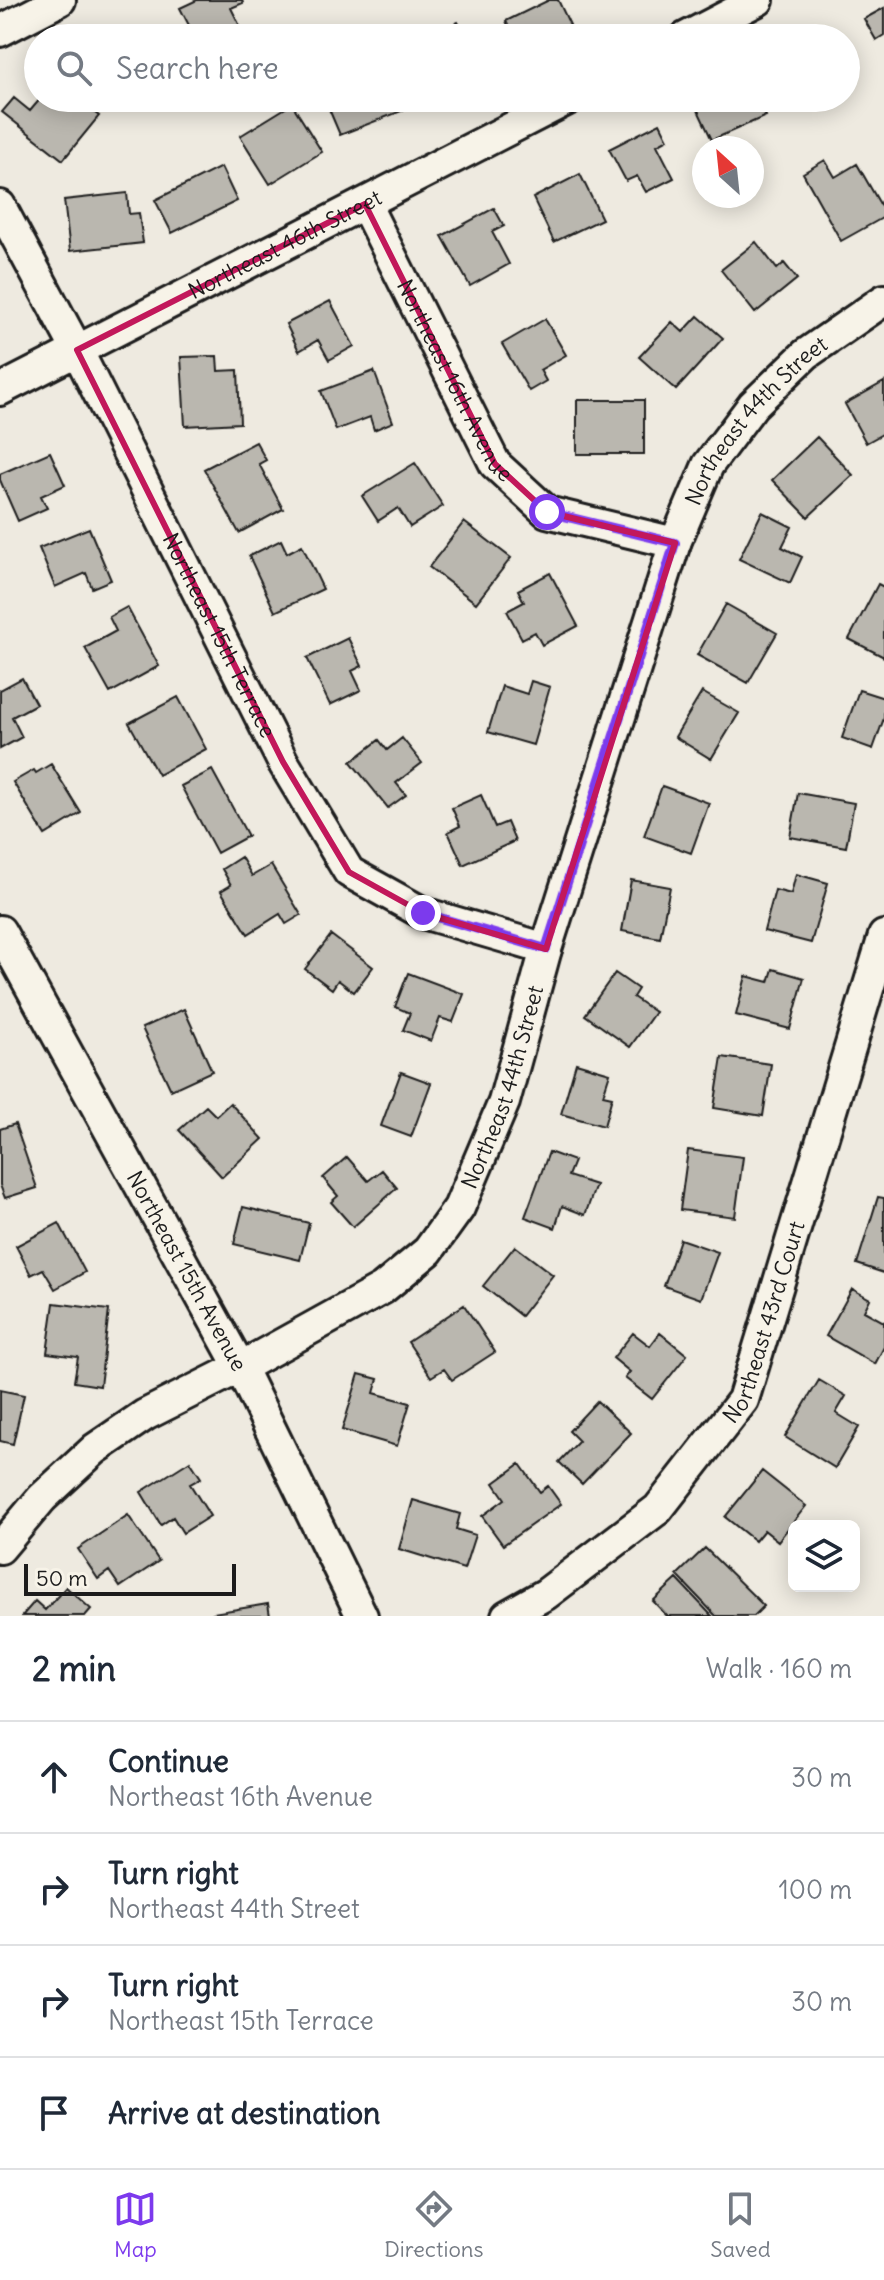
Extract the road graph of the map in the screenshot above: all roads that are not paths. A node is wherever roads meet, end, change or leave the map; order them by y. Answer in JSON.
{"nodes":[{"id":1,"x":60,"y":0,"type":"edge"},
{"id":2,"x":758,"y":0,"type":"edge"},
{"id":3,"x":712,"y":24,"type":"edge"},
{"id":4,"x":0,"y":31,"type":"edge"},
{"id":5,"x":543,"y":112,"type":"edge"},
{"id":6,"x":365,"y":204,"type":"junction"},
{"id":7,"x":0,"y":206,"type":"edge"},
{"id":8,"x":884,"y":300,"type":"edge"},
{"id":9,"x":77,"y":350,"type":"junction"},
{"id":10,"x":0,"y":390,"type":"edge"},
{"id":11,"x":675,"y":543,"type":"junction"},
{"id":12,"x":0,"y":931,"type":"edge"},
{"id":13,"x":884,"y":936,"type":"edge"},
{"id":14,"x":546,"y":949,"type":"junction"},
{"id":15,"x":240,"y":1367,"type":"junction"},
{"id":16,"x":0,"y":1548,"type":"edge"},
{"id":17,"x":362,"y":1616,"type":"edge"},
{"id":18,"x":507,"y":1616,"type":"edge"}],
"edges":[{"from":1,"to":4,"type":"street"},
{"from":2,"to":3,"type":"street"},
{"from":5,"to":6,"type":"street","name":"Northeast 46th Street"},
{"from":6,"to":9,"type":"street","name":"Northeast 46th Street"},
{"from":6,"to":11,"type":"street","name":"Northeast 16th Avenue"},
{"from":7,"to":9,"type":"street","name":"Northeast 15th Terrace"},
{"from":8,"to":11,"type":"street","name":"Northeast 44th Street"},
{"from":9,"to":10,"type":"street","name":"Northeast 46th Street"},
{"from":9,"to":14,"type":"street","name":"Northeast 15th Terrace"},
{"from":11,"to":14,"type":"street","name":"Northeast 44th Street"},
{"from":12,"to":15,"type":"street","name":"Northeast 15th Avenue"},
{"from":13,"to":18,"type":"street","name":"Northeast 43rd Court"},
{"from":14,"to":15,"type":"street","name":"Northeast 44th Street"},
{"from":15,"to":16,"type":"street","name":"Northeast 44th Street"},
{"from":15,"to":17,"type":"street","name":"Northeast 15th Avenue"}]}
